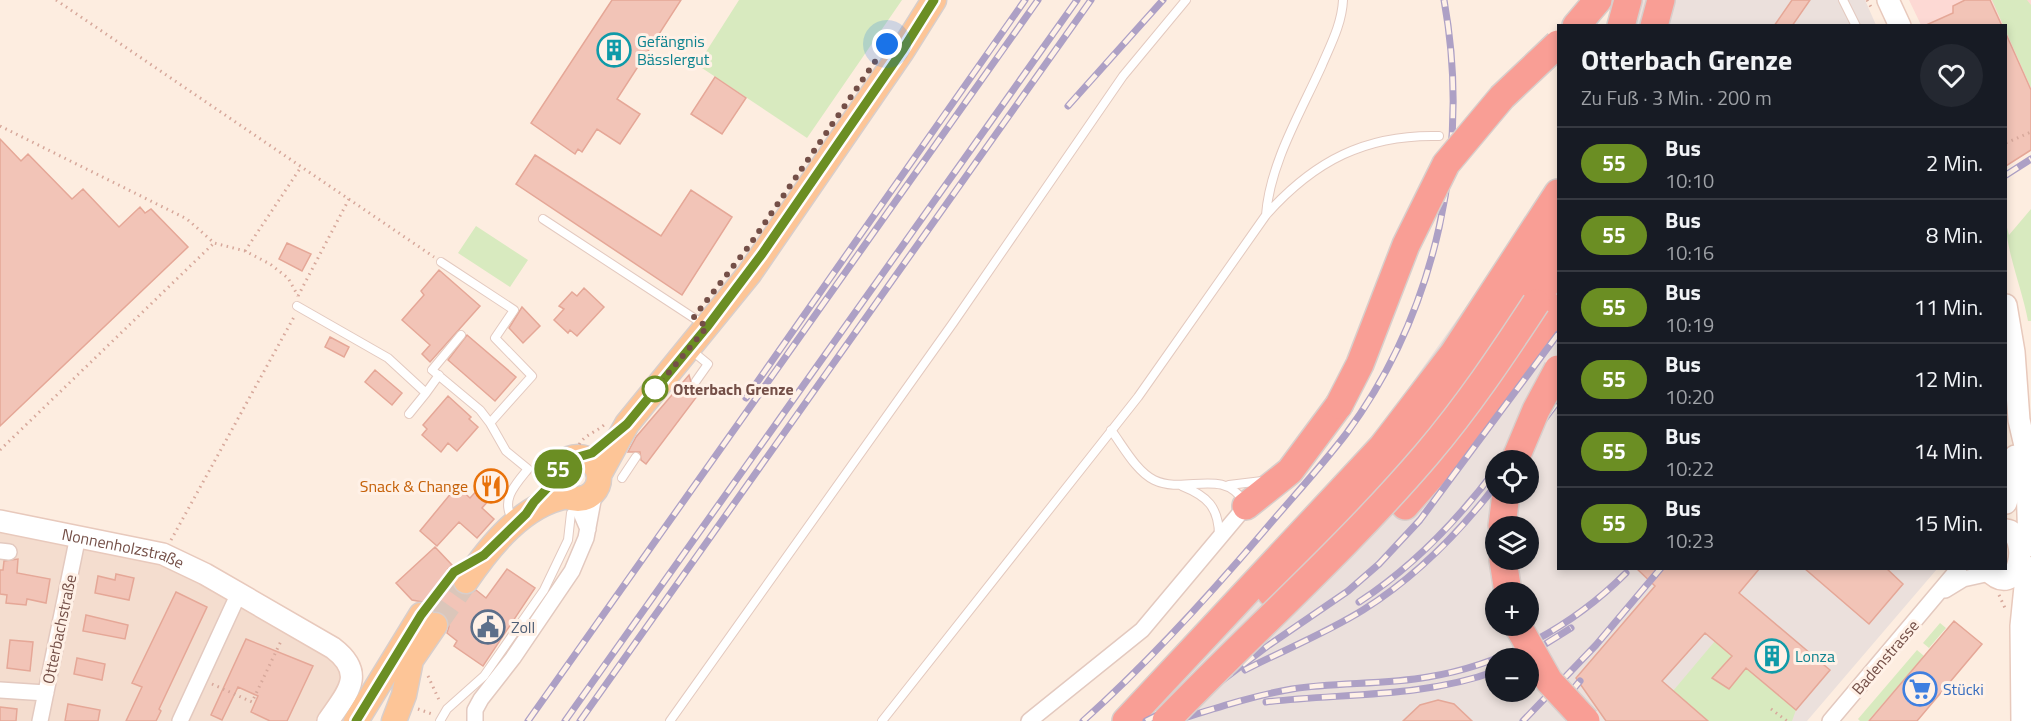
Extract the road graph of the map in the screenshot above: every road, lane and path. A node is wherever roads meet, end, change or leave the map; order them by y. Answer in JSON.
{"nodes":[{"id":1,"x":56,"y":0,"type":"edge"},
{"id":2,"x":934,"y":0,"type":"edge"},
{"id":3,"x":1186,"y":0,"type":"edge"},
{"id":4,"x":1343,"y":0,"type":"edge"},
{"id":5,"x":1598,"y":0,"type":"edge"},
{"id":6,"x":1628,"y":0,"type":"edge"},
{"id":7,"x":1639,"y":0,"type":"edge"},
{"id":8,"x":1661,"y":0,"type":"edge"},
{"id":9,"x":1667,"y":0,"type":"edge"},
{"id":10,"x":1678,"y":0,"type":"edge"},
{"id":11,"x":1843,"y":0,"type":"edge"},
{"id":12,"x":1888,"y":0,"type":"edge"},
{"id":13,"x":1578,"y":24,"type":"edge"},
{"id":14,"x":1622,"y":24,"type":"edge"},
{"id":15,"x":1633,"y":24,"type":"edge"},
{"id":16,"x":1655,"y":24,"type":"edge"},
{"id":17,"x":1662,"y":24,"type":"edge"},
{"id":18,"x":1674,"y":24,"type":"edge"},
{"id":19,"x":1855,"y":24,"type":"edge"},
{"id":20,"x":1899,"y":24,"type":"edge"},
{"id":21,"x":1557,"y":45,"type":"edge"},
{"id":22,"x":0,"y":126,"type":"edge"},
{"id":23,"x":2031,"y":132,"type":"edge"},
{"id":24,"x":1439,"y":136,"type":"dead end"},
{"id":25,"x":2007,"y":143,"type":"edge"},
{"id":26,"x":301,"y":167,"type":"junction"},
{"id":27,"x":1557,"y":194,"type":"edge"},
{"id":28,"x":348,"y":199,"type":"junction"},
{"id":29,"x":1266,"y":215,"type":"junction"},
{"id":30,"x":543,"y":219,"type":"dead end"},
{"id":31,"x":1557,"y":221,"type":"edge"},
{"id":32,"x":214,"y":243,"type":"junction"},
{"id":33,"x":244,"y":251,"type":"junction"},
{"id":34,"x":441,"y":262,"type":"joint"},
{"id":35,"x":1557,"y":264,"type":"edge"},
{"id":36,"x":298,"y":296,"type":"junction"},
{"id":37,"x":297,"y":306,"type":"junction"},
{"id":38,"x":1557,"y":309,"type":"edge"},
{"id":39,"x":2007,"y":311,"type":"edge"},
{"id":40,"x":707,"y":327,"type":"junction"},
{"id":41,"x":460,"y":335,"type":"dead end"},
{"id":42,"x":689,"y":348,"type":"junction"},
{"id":43,"x":1557,"y":371,"type":"edge"},
{"id":44,"x":439,"y":375,"type":"junction"},
{"id":45,"x":696,"y":381,"type":"dead end"},
{"id":46,"x":426,"y":393,"type":"junction"},
{"id":47,"x":1337,"y":407,"type":"junction"},
{"id":48,"x":409,"y":414,"type":"dead end"},
{"id":49,"x":2019,"y":420,"type":"junction"},
{"id":50,"x":490,"y":423,"type":"junction"},
{"id":51,"x":617,"y":424,"type":"junction"},
{"id":52,"x":1111,"y":430,"type":"junction"},
{"id":53,"x":0,"y":450,"type":"edge"},
{"id":54,"x":1519,"y":450,"type":"edge"},
{"id":55,"x":636,"y":457,"type":"dead end"},
{"id":56,"x":584,"y":482,"type":"junction"},
{"id":57,"x":1181,"y":485,"type":"junction"},
{"id":58,"x":1229,"y":485,"type":"junction"},
{"id":59,"x":2007,"y":499,"type":"edge"},
{"id":60,"x":1246,"y":506,"type":"junction"},
{"id":61,"x":520,"y":519,"type":"junction"},
{"id":62,"x":0,"y":521,"type":"edge"},
{"id":63,"x":588,"y":529,"type":"junction"},
{"id":64,"x":2007,"y":530,"type":"edge"},
{"id":65,"x":78,"y":536,"type":"junction"},
{"id":66,"x":1219,"y":538,"type":"junction"},
{"id":67,"x":163,"y":554,"type":"junction"},
{"id":68,"x":2028,"y":557,"type":"junction"},
{"id":69,"x":1958,"y":570,"type":"edge"},
{"id":70,"x":1991,"y":573,"type":"edge"},
{"id":71,"x":460,"y":577,"type":"tunnel mouth"},
{"id":72,"x":239,"y":593,"type":"junction"},
{"id":73,"x":1940,"y":594,"type":"junction"},
{"id":74,"x":428,"y":620,"type":"tunnel mouth"},
{"id":75,"x":289,"y":623,"type":"junction"},
{"id":76,"x":2021,"y":626,"type":"junction"},
{"id":77,"x":1524,"y":636,"type":"edge"},
{"id":78,"x":508,"y":654,"type":"junction"},
{"id":79,"x":404,"y":657,"type":"junction"},
{"id":80,"x":200,"y":678,"type":"junction"},
{"id":81,"x":0,"y":690,"type":"edge"},
{"id":82,"x":46,"y":693,"type":"junction"},
{"id":83,"x":1771,"y":709,"type":"dead end"},
{"id":84,"x":398,"y":711,"type":"edge"},
{"id":85,"x":40,"y":721,"type":"edge"},
{"id":86,"x":180,"y":721,"type":"edge"},
{"id":87,"x":328,"y":721,"type":"edge"},
{"id":88,"x":356,"y":721,"type":"edge"},
{"id":89,"x":440,"y":721,"type":"edge"},
{"id":90,"x":476,"y":721,"type":"edge"},
{"id":91,"x":670,"y":721,"type":"edge"},
{"id":92,"x":882,"y":721,"type":"edge"},
{"id":93,"x":1029,"y":721,"type":"edge"},
{"id":94,"x":1126,"y":721,"type":"edge"},
{"id":95,"x":1143,"y":721,"type":"edge"},
{"id":96,"x":1166,"y":721,"type":"edge"},
{"id":97,"x":1180,"y":721,"type":"edge"},
{"id":98,"x":1586,"y":721,"type":"edge"},
{"id":99,"x":1787,"y":721,"type":"edge"},
{"id":100,"x":1830,"y":721,"type":"edge"},
{"id":101,"x":2022,"y":721,"type":"edge"}],
"edges":[{"from":1,"to":26,"type":"path"},
{"from":2,"to":40,"type":"main road"},
{"from":3,"to":91,"type":"lane"},
{"from":4,"to":29,"type":"lane"},
{"from":5,"to":13,"type":"highway"},
{"from":6,"to":14,"type":"highway"},
{"from":7,"to":15,"type":"highway"},
{"from":8,"to":16,"type":"highway"},
{"from":9,"to":17,"type":"highway"},
{"from":10,"to":18,"type":"highway"},
{"from":11,"to":19,"type":"lane"},
{"from":12,"to":20,"type":"main road"},
{"from":21,"to":47,"type":"highway","bridge":true},
{"from":22,"to":32,"type":"path"},
{"from":23,"to":25,"type":"path"},
{"from":24,"to":29,"type":"lane"},
{"from":26,"to":28,"type":"path"},
{"from":26,"to":33,"type":"path"},
{"from":27,"to":94,"type":"highway"},
{"from":28,"to":34,"type":"path"},
{"from":28,"to":36,"type":"path"},
{"from":29,"to":52,"type":"lane"},
{"from":30,"to":40,"type":"lane"},
{"from":31,"to":95,"type":"highway"},
{"from":32,"to":33,"type":"path"},
{"from":32,"to":53,"type":"path"},
{"from":33,"to":36,"type":"path"},
{"from":34,"to":50,"type":"lane"},
{"from":35,"to":96,"type":"highway","bridge":true},
{"from":36,"to":37,"type":"path"},
{"from":37,"to":46,"type":"lane"},
{"from":37,"to":67,"type":"path"},
{"from":38,"to":97,"type":"highway"},
{"from":39,"to":49,"type":"main road"},
{"from":40,"to":42,"type":"main road"},
{"from":41,"to":44,"type":"lane"},
{"from":42,"to":45,"type":"lane"},
{"from":42,"to":51,"type":"main road"},
{"from":43,"to":54,"type":"highway","bridge":true},
{"from":44,"to":46,"type":"lane"},
{"from":44,"to":50,"type":"lane"},
{"from":46,"to":48,"type":"lane"},
{"from":47,"to":58,"type":"lane"},
{"from":47,"to":60,"type":"highway"},
{"from":49,"to":59,"type":"main road"},
{"from":49,"to":68,"type":"main road"},
{"from":50,"to":61,"type":"lane"},
{"from":51,"to":56,"type":"main road"},
{"from":51,"to":56,"type":"path"},
{"from":52,"to":57,"type":"lane"},
{"from":52,"to":92,"type":"lane"},
{"from":55,"to":56,"type":"lane"},
{"from":56,"to":61,"type":"main road"},
{"from":56,"to":63,"type":"street"},
{"from":56,"to":63,"type":"street"},
{"from":56,"to":78,"type":"lane"},
{"from":57,"to":58,"type":"lane"},
{"from":57,"to":66,"type":"lane"},
{"from":58,"to":60,"type":"lane"},
{"from":60,"to":66,"type":"street"},
{"from":61,"to":71,"type":"main road"},
{"from":62,"to":65,"type":"main road","name":"Nonnenholzstraße"},
{"from":63,"to":78,"type":"street"},
{"from":64,"to":68,"type":"main road"},
{"from":65,"to":67,"type":"main road","name":"Nonnenholzstraße"},
{"from":65,"to":82,"type":"street","name":"Otterbachstraße"},
{"from":66,"to":93,"type":"street"},
{"from":67,"to":72,"type":"main road","name":"Nonnenholzstraße"},
{"from":68,"to":70,"type":"main road"},
{"from":68,"to":76,"type":"main road"},
{"from":69,"to":73,"type":"street","name":"Badenstrasse"},
{"from":70,"to":73,"type":"street","name":"Badenstrasse"},
{"from":70,"to":76,"type":"main road"},
{"from":72,"to":75,"type":"main road","name":"Nonnenholzstraße"},
{"from":72,"to":80,"type":"street"},
{"from":73,"to":100,"type":"street","name":"Badenstrasse"},
{"from":74,"to":79,"type":"main road"},
{"from":75,"to":80,"type":"path"},
{"from":75,"to":87,"type":"main road","name":"Nonnenholzstraße"},
{"from":76,"to":101,"type":"main road"},
{"from":77,"to":98,"type":"highway","bridge":true},
{"from":78,"to":89,"type":"lane"},
{"from":78,"to":90,"type":"street"},
{"from":79,"to":84,"type":"main road"},
{"from":79,"to":88,"type":"main road"},
{"from":80,"to":86,"type":"street"},
{"from":81,"to":82,"type":"street"},
{"from":82,"to":85,"type":"street","name":"Otterbachstraße"},
{"from":83,"to":99,"type":"path"}]}
